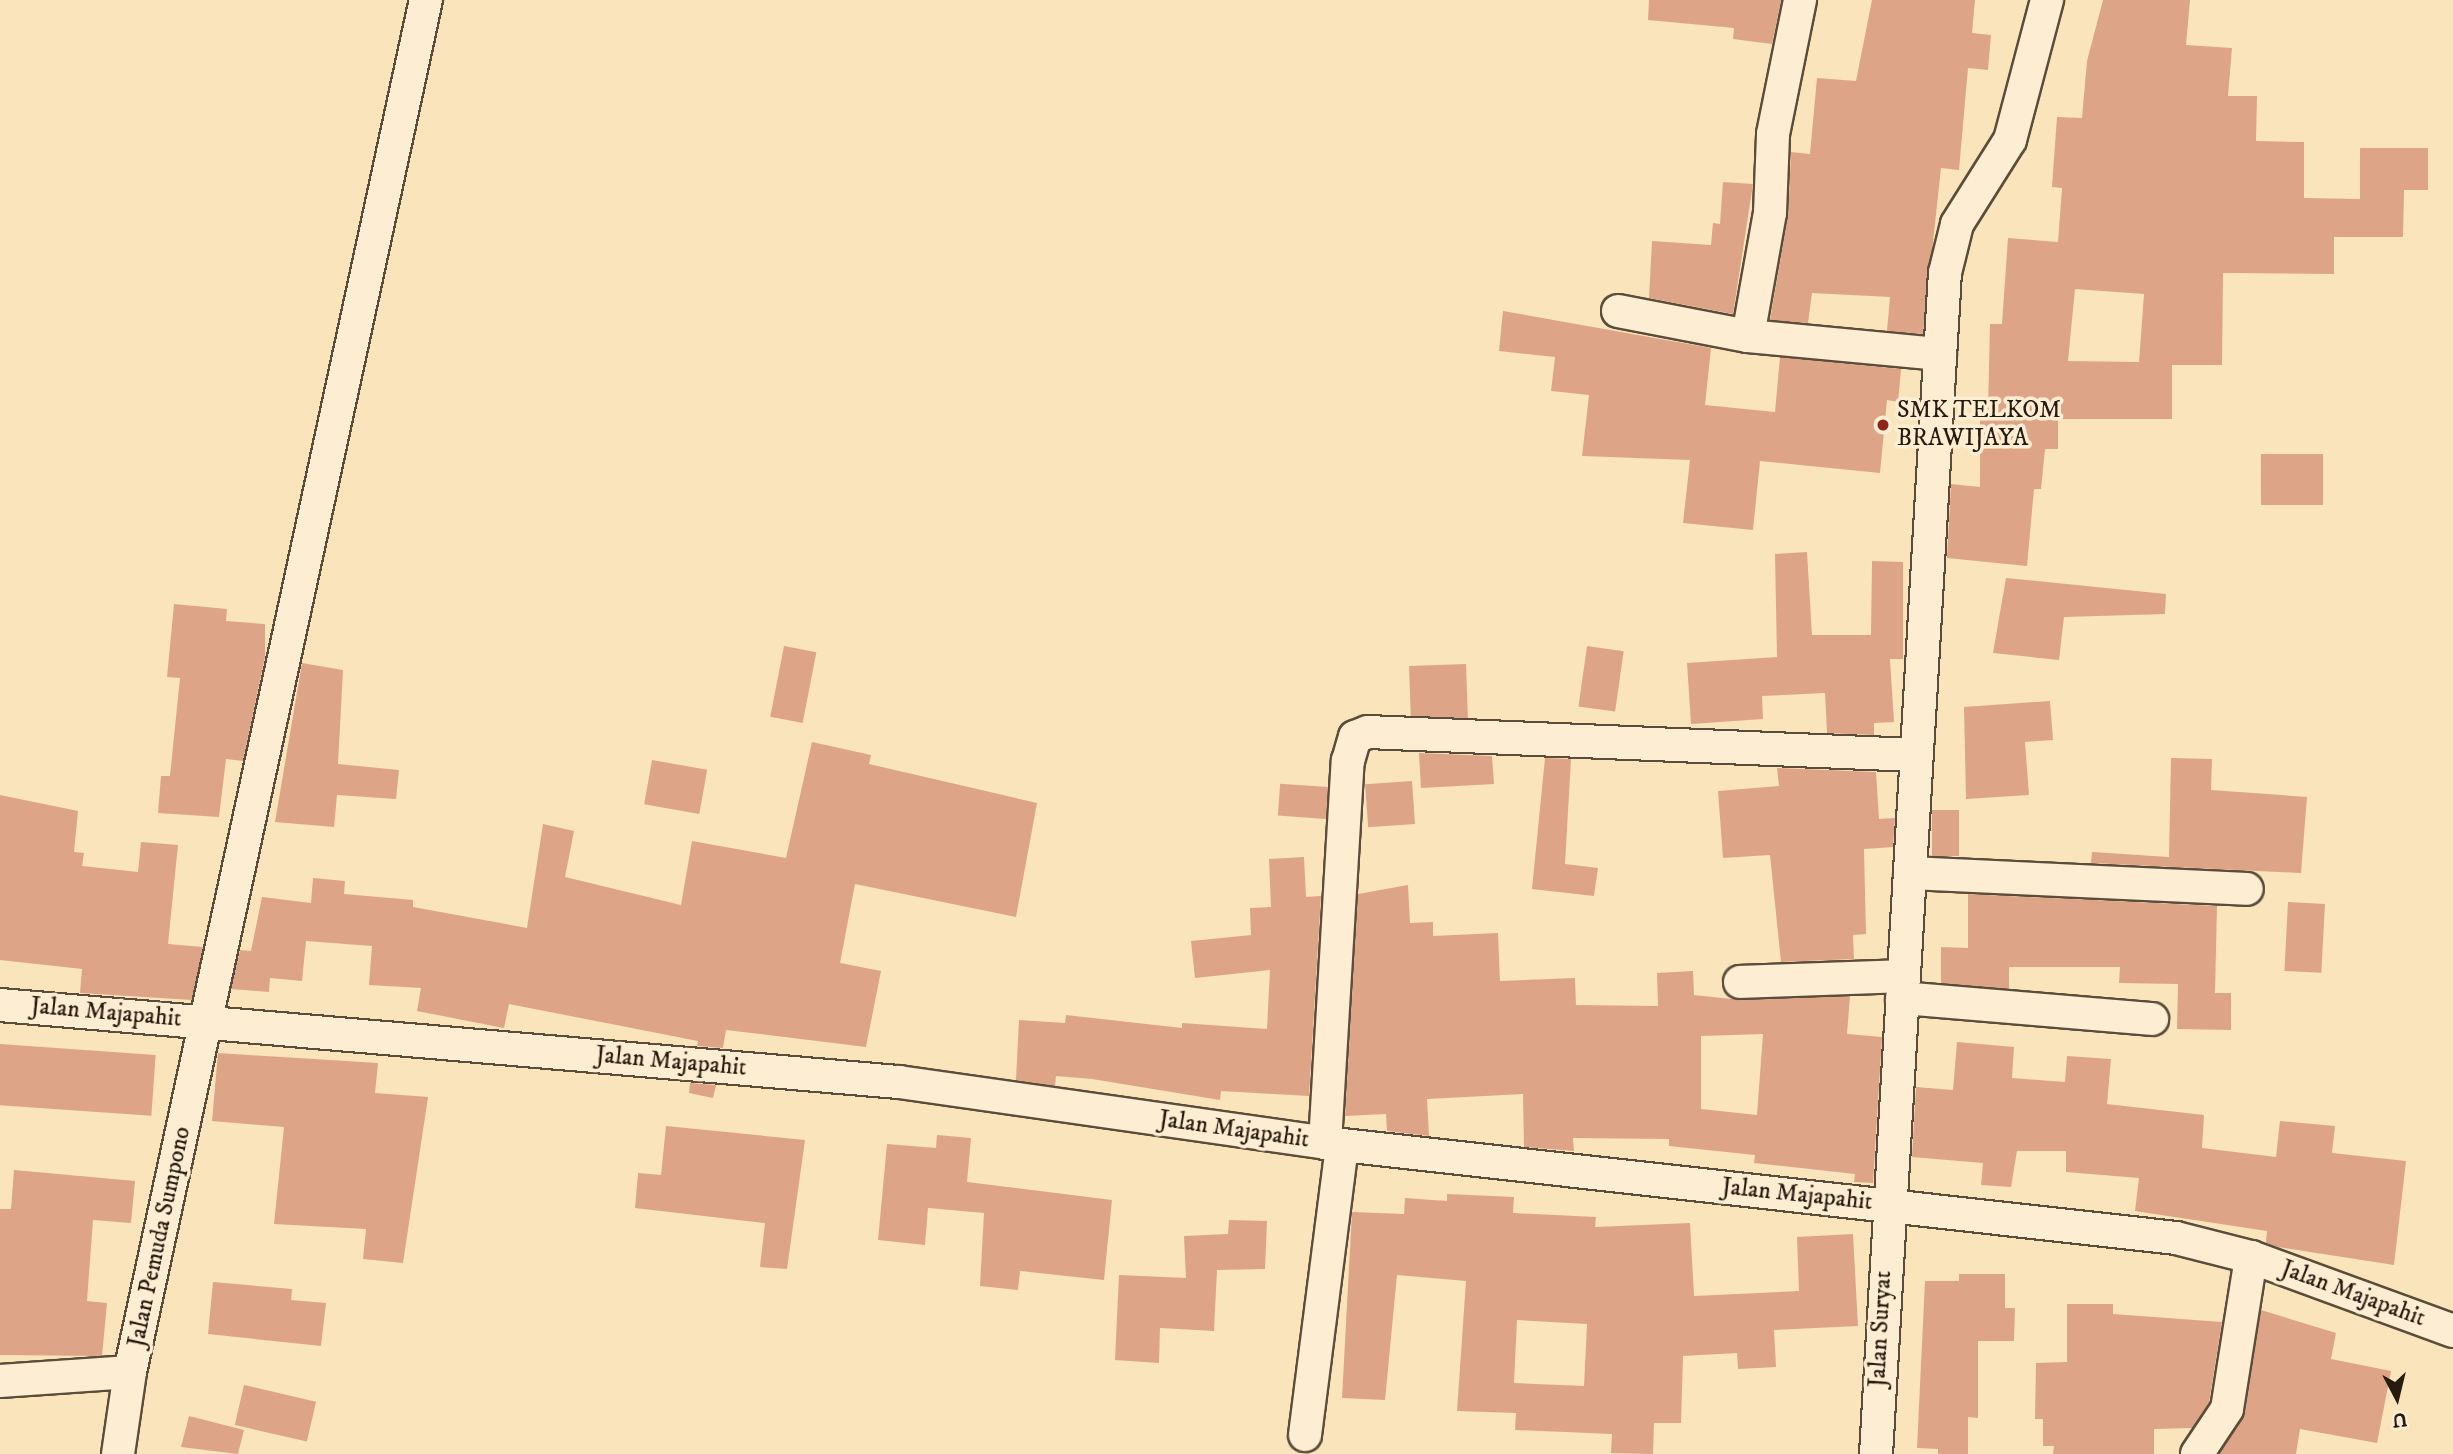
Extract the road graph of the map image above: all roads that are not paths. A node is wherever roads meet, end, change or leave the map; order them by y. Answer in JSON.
{"nodes":[{"id":1,"x":426,"y":0,"type":"edge"},
{"id":2,"x":1800,"y":0,"type":"edge"},
{"id":3,"x":2047,"y":0,"type":"edge"},
{"id":4,"x":1618,"y":311,"type":"dead end"},
{"id":5,"x":1748,"y":336,"type":"junction"},
{"id":6,"x":1940,"y":354,"type":"junction"},
{"id":7,"x":1914,"y":755,"type":"junction"},
{"id":8,"x":1910,"y":873,"type":"junction"},
{"id":9,"x":2247,"y":889,"type":"dead end"},
{"id":10,"x":1740,"y":982,"type":"dead end"},
{"id":11,"x":1903,"y":987,"type":"junction"},
{"id":12,"x":0,"y":1005,"type":"edge"},
{"id":13,"x":2152,"y":1019,"type":"dead end"},
{"id":14,"x":207,"y":1022,"type":"junction"},
{"id":15,"x":1333,"y":1144,"type":"junction"},
{"id":16,"x":1887,"y":1205,"type":"junction"},
{"id":17,"x":2251,"y":1257,"type":"junction"},
{"id":18,"x":2453,"y":1331,"type":"edge"},
{"id":19,"x":130,"y":1372,"type":"junction"},
{"id":20,"x":0,"y":1381,"type":"edge"},
{"id":21,"x":1305,"y":1435,"type":"dead end"},
{"id":22,"x":118,"y":1454,"type":"edge"},
{"id":23,"x":1876,"y":1454,"type":"edge"},
{"id":24,"x":2197,"y":1454,"type":"edge"}],
"edges":[{"from":1,"to":14,"type":"street","name":"Jalan Pemuda Sumpono"},
{"from":2,"to":5,"type":"street"},
{"from":3,"to":6,"type":"street","name":"Jalan Suryat"},
{"from":4,"to":5,"type":"street"},
{"from":5,"to":6,"type":"street"},
{"from":6,"to":7,"type":"street","name":"Jalan Suryat"},
{"from":7,"to":8,"type":"street","name":"Jalan Suryat"},
{"from":7,"to":15,"type":"street"},
{"from":8,"to":9,"type":"street"},
{"from":8,"to":11,"type":"street","name":"Jalan Suryat"},
{"from":10,"to":11,"type":"street"},
{"from":11,"to":13,"type":"street"},
{"from":11,"to":16,"type":"street","name":"Jalan Suryat"},
{"from":12,"to":14,"type":"street","name":"Jalan Majapahit"},
{"from":14,"to":15,"type":"street","name":"Jalan Majapahit"},
{"from":14,"to":19,"type":"street","name":"Jalan Pemuda Sumpono"},
{"from":15,"to":16,"type":"street","name":"Jalan Majapahit"},
{"from":15,"to":21,"type":"street"},
{"from":16,"to":17,"type":"street","name":"Jalan Majapahit"},
{"from":16,"to":23,"type":"street","name":"Jalan Suryat"},
{"from":17,"to":18,"type":"street","name":"Jalan Majapahit"},
{"from":17,"to":24,"type":"street"},
{"from":19,"to":20,"type":"street"},
{"from":19,"to":22,"type":"street","name":"Jalan Pemuda Sumpono"}]}
